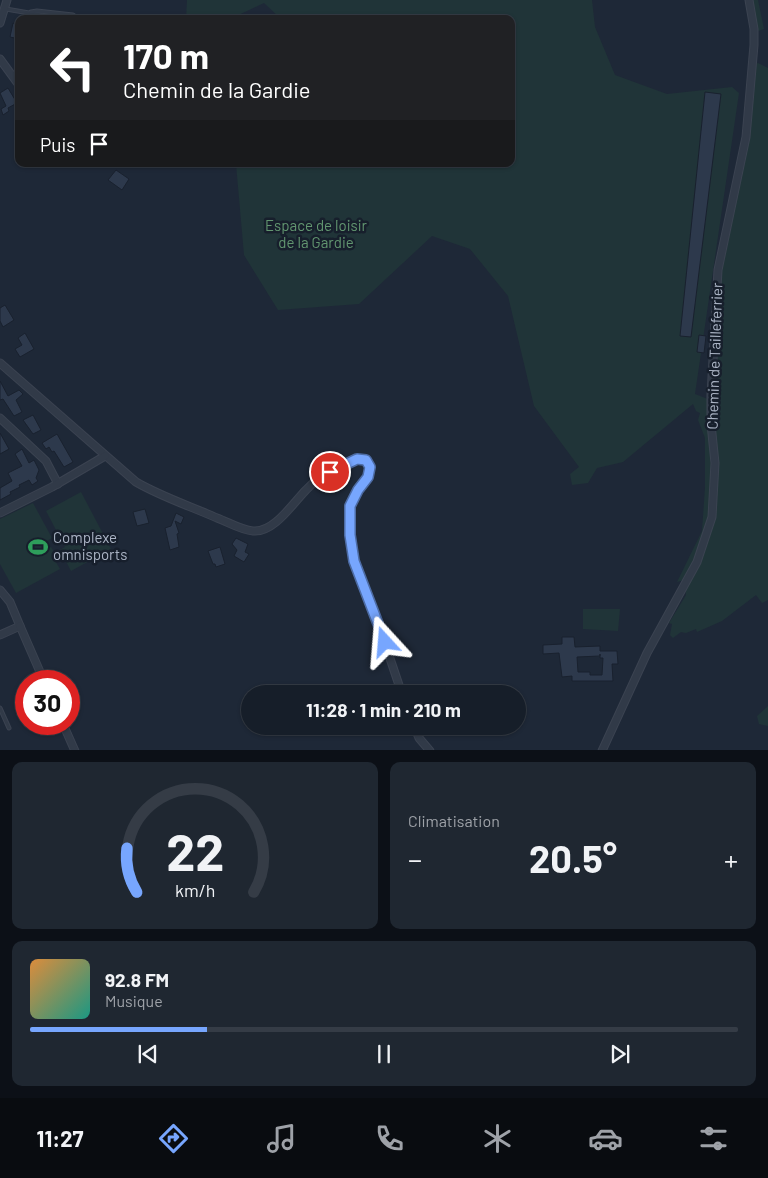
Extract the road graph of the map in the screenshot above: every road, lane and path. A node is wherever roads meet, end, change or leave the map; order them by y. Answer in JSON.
{"nodes":[{"id":1,"x":7,"y":0,"type":"edge"},
{"id":2,"x":749,"y":0,"type":"edge"},
{"id":3,"x":6,"y":8,"type":"junction"},
{"id":4,"x":31,"y":12,"type":"junction"},
{"id":5,"x":36,"y":15,"type":"edge"},
{"id":6,"x":73,"y":15,"type":"edge"},
{"id":7,"x":0,"y":23,"type":"edge"},
{"id":8,"x":0,"y":59,"type":"edge"},
{"id":9,"x":15,"y":80,"type":"edge"},
{"id":10,"x":0,"y":362,"type":"edge"},
{"id":11,"x":0,"y":418,"type":"edge"},
{"id":12,"x":105,"y":456,"type":"junction"},
{"id":13,"x":58,"y":484,"type":"junction"},
{"id":14,"x":0,"y":513,"type":"edge"},
{"id":15,"x":0,"y":590,"type":"edge"},
{"id":16,"x":20,"y":626,"type":"junction"},
{"id":17,"x":0,"y":635,"type":"edge"},
{"id":18,"x":39,"y":670,"type":"edge"},
{"id":19,"x":399,"y":685,"type":"edge"},
{"id":20,"x":0,"y":708,"type":"edge"},
{"id":21,"x":9,"y":728,"type":"dead end"},
{"id":22,"x":68,"y":735,"type":"edge"},
{"id":23,"x":418,"y":735,"type":"edge"},
{"id":24,"x":75,"y":750,"type":"edge"},
{"id":25,"x":430,"y":750,"type":"edge"},
{"id":26,"x":602,"y":750,"type":"edge"}],
"edges":[{"from":1,"to":3,"type":"street"},
{"from":2,"to":26,"type":"street","name":"Chemin de Tailleferrier"},
{"from":3,"to":4,"type":"lane"},
{"from":3,"to":7,"type":"street"},
{"from":4,"to":5,"type":"lane"},
{"from":4,"to":6,"type":"lane"},
{"from":8,"to":9,"type":"street"},
{"from":10,"to":12,"type":"street"},
{"from":11,"to":13,"type":"street"},
{"from":12,"to":13,"type":"street"},
{"from":12,"to":19,"type":"street"},
{"from":13,"to":14,"type":"street"},
{"from":15,"to":16,"type":"street"},
{"from":16,"to":17,"type":"street"},
{"from":16,"to":18,"type":"street"},
{"from":20,"to":21,"type":"lane"},
{"from":22,"to":24,"type":"street"},
{"from":23,"to":25,"type":"street"}]}
